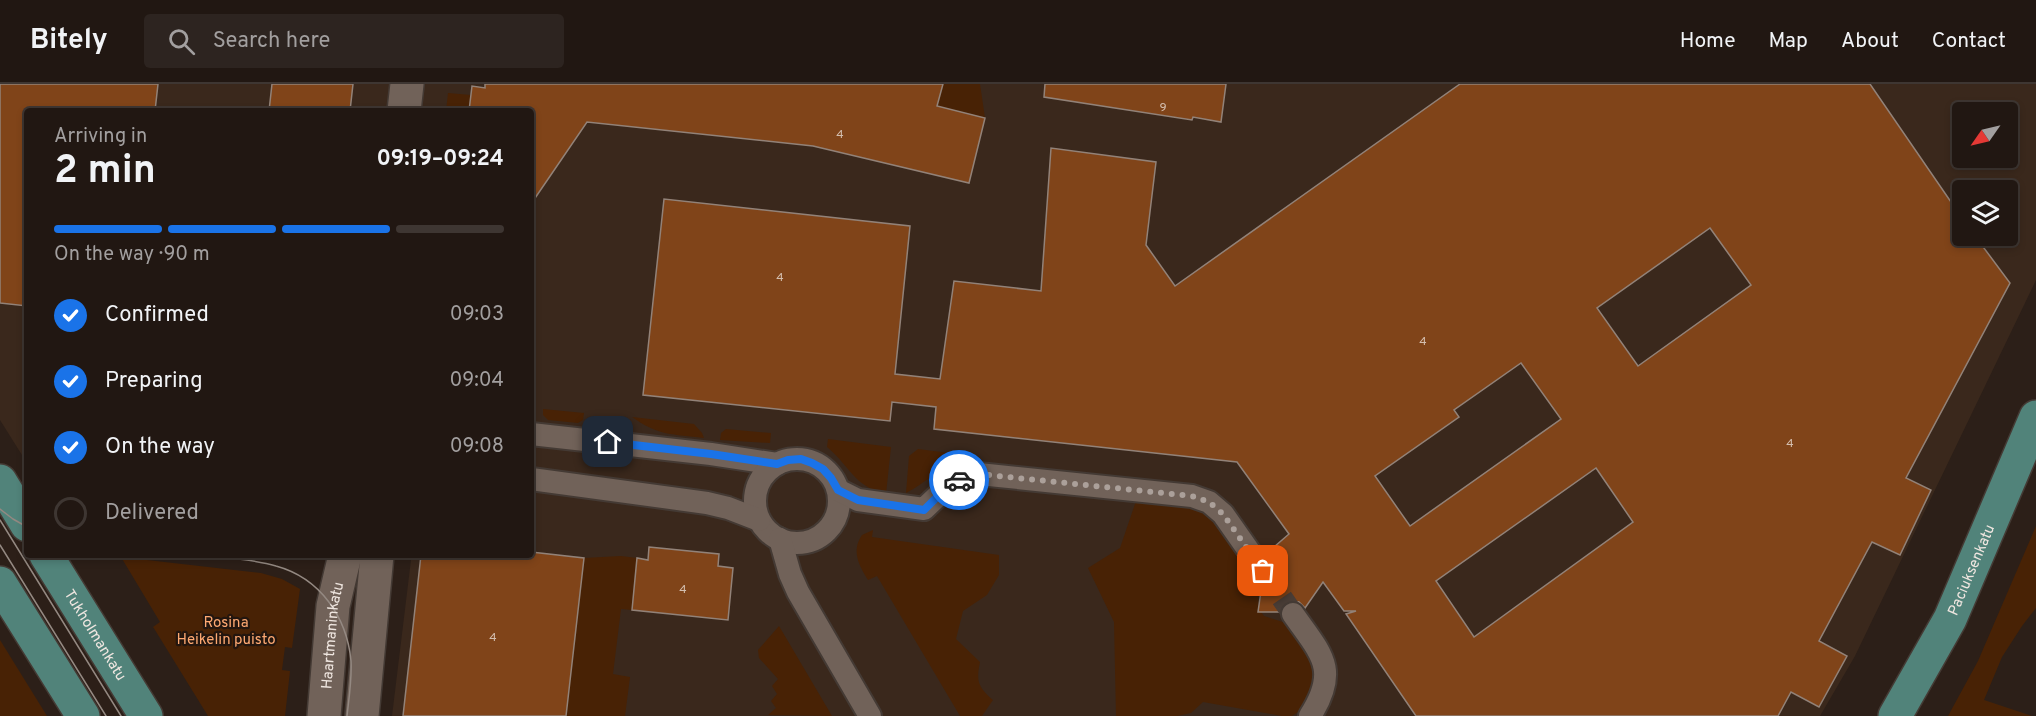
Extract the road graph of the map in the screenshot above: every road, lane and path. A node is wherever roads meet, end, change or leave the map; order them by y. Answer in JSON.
{"nodes":[{"id":1,"x":407,"y":84,"type":"edge"},
{"id":2,"x":404,"y":108,"type":"edge"},
{"id":3,"x":2036,"y":417,"type":"edge"},
{"id":4,"x":534,"y":434,"type":"edge"},
{"id":5,"x":777,"y":464,"type":"junction"},
{"id":6,"x":534,"y":479,"type":"edge"},
{"id":7,"x":0,"y":481,"type":"edge"},
{"id":8,"x":838,"y":490,"type":"junction"},
{"id":9,"x":24,"y":520,"type":"edge"},
{"id":10,"x":759,"y":520,"type":"junction"},
{"id":11,"x":780,"y":540,"type":"junction"},
{"id":12,"x":48,"y":558,"type":"edge"},
{"id":13,"x":344,"y":558,"type":"edge"},
{"id":14,"x":377,"y":558,"type":"edge"},
{"id":15,"x":1263,"y":571,"type":"tunnel mouth"},
{"id":16,"x":0,"y":583,"type":"edge"},
{"id":17,"x":1293,"y":614,"type":"tunnel mouth"},
{"id":18,"x":82,"y":716,"type":"edge"},
{"id":19,"x":146,"y":716,"type":"edge"},
{"id":20,"x":324,"y":716,"type":"edge"},
{"id":21,"x":362,"y":716,"type":"edge"},
{"id":22,"x":870,"y":716,"type":"edge"},
{"id":23,"x":1310,"y":716,"type":"edge"},
{"id":24,"x":1895,"y":716,"type":"edge"}],
"edges":[{"from":1,"to":2,"type":"main road"},
{"from":3,"to":24,"type":"main road","name":"Paciuksenkatu"},
{"from":4,"to":5,"type":"street"},
{"from":5,"to":8,"type":"street"},
{"from":5,"to":10,"type":"street"},
{"from":6,"to":10,"type":"street"},
{"from":7,"to":9,"type":"main road"},
{"from":8,"to":11,"type":"street"},
{"from":8,"to":15,"type":"street"},
{"from":10,"to":11,"type":"street"},
{"from":11,"to":22,"type":"street"},
{"from":12,"to":19,"type":"main road","name":"Tukholmankatu"},
{"from":13,"to":20,"type":"main road","name":"Haartmaninkatu"},
{"from":14,"to":21,"type":"main road"},
{"from":16,"to":18,"type":"main road"},
{"from":17,"to":23,"type":"street"}]}
